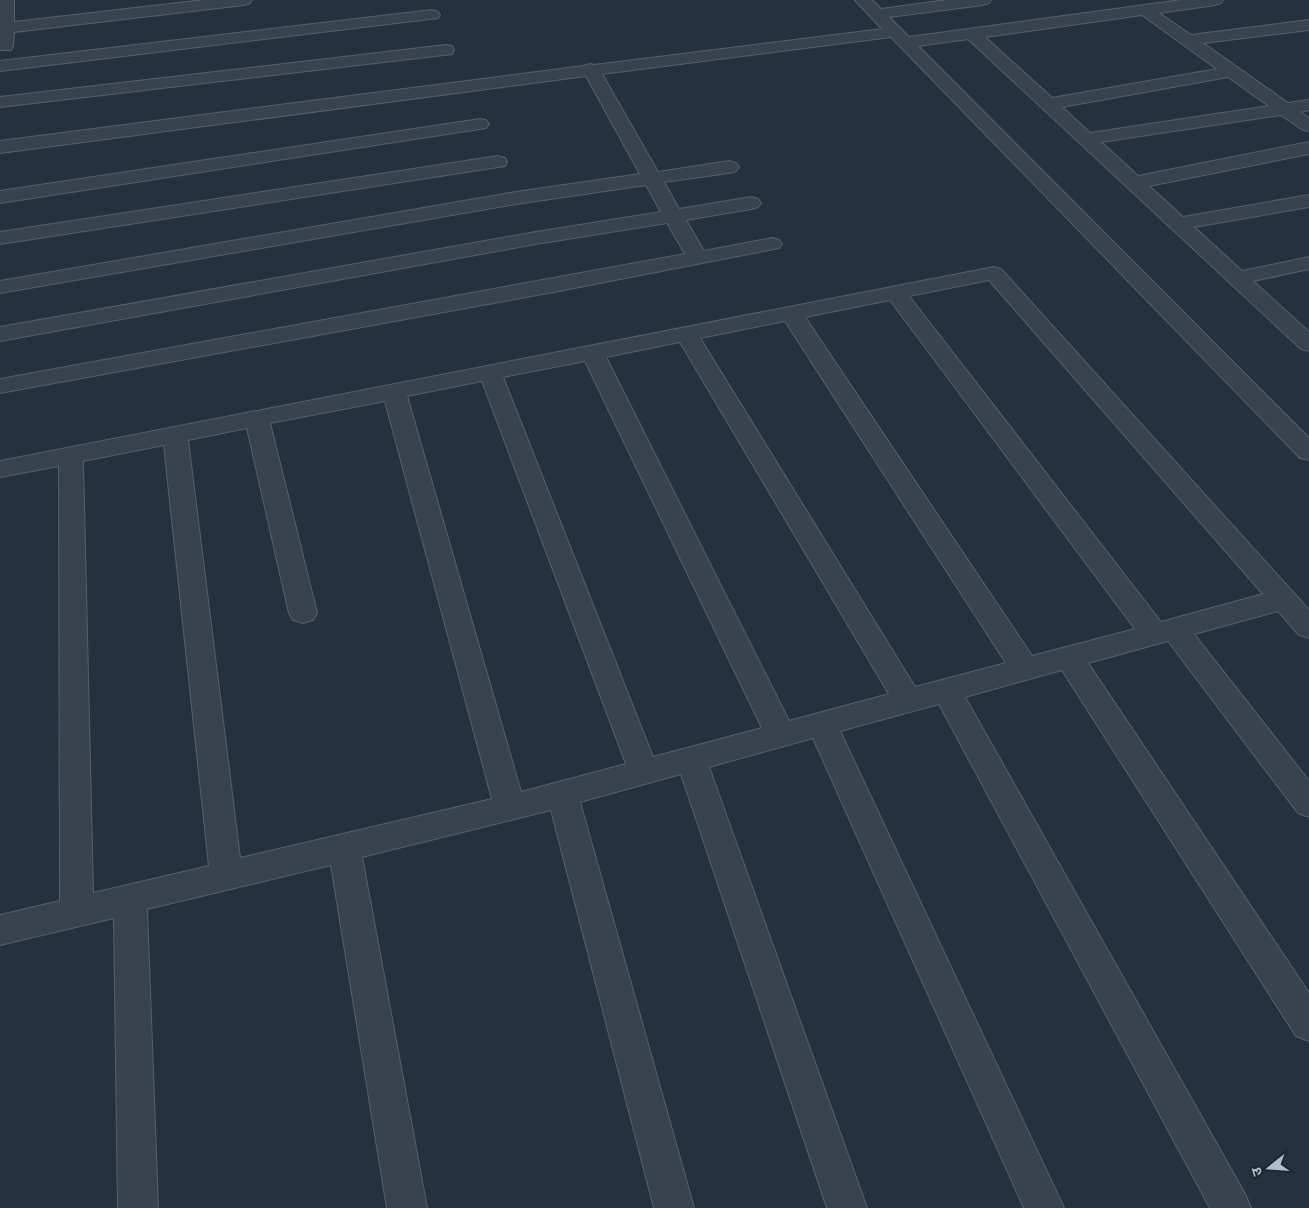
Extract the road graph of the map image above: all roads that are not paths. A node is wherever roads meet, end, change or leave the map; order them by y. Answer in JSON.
{"nodes":[{"id":1,"x":6,"y":0,"type":"edge"},
{"id":2,"x":244,"y":0,"type":"edge"},
{"id":3,"x":983,"y":0,"type":"edge"},
{"id":4,"x":1107,"y":0,"type":"edge"},
{"id":5,"x":1215,"y":0,"type":"edge"},
{"id":6,"x":430,"y":5,"type":"edge"},
{"id":7,"x":870,"y":7,"type":"edge"},
{"id":8,"x":1145,"y":10,"type":"junction"},
{"id":9,"x":1123,"y":12,"type":"junction"},
{"id":10,"x":1309,"y":24,"type":"edge"},
{"id":11,"x":3,"y":29,"type":"edge"},
{"id":12,"x":971,"y":33,"type":"junction"},
{"id":13,"x":900,"y":38,"type":"junction"},
{"id":14,"x":1191,"y":40,"type":"junction"},
{"id":15,"x":455,"y":69,"type":"junction"},
{"id":16,"x":590,"y":69,"type":"junction"},
{"id":17,"x":1233,"y":71,"type":"junction"},
{"id":18,"x":1,"y":84,"type":"edge"},
{"id":19,"x":1048,"y":104,"type":"junction"},
{"id":20,"x":1309,"y":105,"type":"edge"},
{"id":21,"x":1286,"y":108,"type":"junction"},
{"id":22,"x":1309,"y":126,"type":"edge"},
{"id":23,"x":1086,"y":139,"type":"junction"},
{"id":24,"x":0,"y":147,"type":"edge"},
{"id":25,"x":1309,"y":148,"type":"edge"},
{"id":26,"x":498,"y":161,"type":"junction"},
{"id":27,"x":729,"y":167,"type":"dead end"},
{"id":28,"x":652,"y":178,"type":"junction"},
{"id":29,"x":1134,"y":183,"type":"junction"},
{"id":30,"x":0,"y":197,"type":"edge"},
{"id":31,"x":1309,"y":200,"type":"edge"},
{"id":32,"x":751,"y":204,"type":"dead end"},
{"id":33,"x":673,"y":215,"type":"junction"},
{"id":34,"x":1179,"y":224,"type":"junction"},
{"id":35,"x":0,"y":238,"type":"edge"},
{"id":36,"x":772,"y":244,"type":"dead end"},
{"id":37,"x":698,"y":259,"type":"junction"},
{"id":38,"x":1309,"y":263,"type":"edge"},
{"id":39,"x":1238,"y":278,"type":"junction"},
{"id":40,"x":0,"y":287,"type":"edge"},
{"id":41,"x":895,"y":292,"type":"junction"},
{"id":42,"x":790,"y":313,"type":"junction"},
{"id":43,"x":686,"y":333,"type":"junction"},
{"id":44,"x":0,"y":334,"type":"edge"},
{"id":45,"x":1309,"y":344,"type":"edge"},
{"id":46,"x":592,"y":352,"type":"junction"},
{"id":47,"x":490,"y":372,"type":"junction"},
{"id":48,"x":0,"y":386,"type":"edge"},
{"id":49,"x":394,"y":391,"type":"junction"},
{"id":50,"x":257,"y":418,"type":"junction"},
{"id":51,"x":176,"y":434,"type":"junction"},
{"id":52,"x":1309,"y":452,"type":"edge"},
{"id":53,"x":70,"y":455,"type":"junction"},
{"id":54,"x":0,"y":469,"type":"edge"},
{"id":55,"x":1284,"y":599,"type":"junction"},
{"id":56,"x":303,"y":613,"type":"dead end"},
{"id":57,"x":1309,"y":628,"type":"edge"},
{"id":58,"x":1165,"y":631,"type":"junction"},
{"id":59,"x":1069,"y":657,"type":"junction"},
{"id":60,"x":1024,"y":669,"type":"junction"},
{"id":61,"x":946,"y":690,"type":"junction"},
{"id":62,"x":908,"y":701,"type":"junction"},
{"id":63,"x":822,"y":724,"type":"junction"},
{"id":64,"x":781,"y":735,"type":"junction"},
{"id":65,"x":691,"y":759,"type":"junction"},
{"id":66,"x":644,"y":772,"type":"junction"},
{"id":67,"x":562,"y":794,"type":"junction"},
{"id":68,"x":1309,"y":804,"type":"edge"},
{"id":69,"x":510,"y":808,"type":"junction"},
{"id":70,"x":344,"y":848,"type":"junction"},
{"id":71,"x":226,"y":876,"type":"junction"},
{"id":72,"x":130,"y":899,"type":"junction"},
{"id":73,"x":77,"y":911,"type":"junction"},
{"id":74,"x":0,"y":930,"type":"edge"},
{"id":75,"x":1309,"y":1024,"type":"edge"},
{"id":76,"x":138,"y":1208,"type":"edge"},
{"id":77,"x":407,"y":1208,"type":"edge"},
{"id":78,"x":674,"y":1208,"type":"edge"},
{"id":79,"x":847,"y":1208,"type":"edge"},
{"id":80,"x":1044,"y":1208,"type":"edge"},
{"id":81,"x":1231,"y":1208,"type":"edge"}],
"edges":[{"from":1,"to":11,"type":"street"},
{"from":2,"to":11,"type":"street"},
{"from":3,"to":7,"type":"street"},
{"from":4,"to":9,"type":"street"},
{"from":5,"to":8,"type":"street"},
{"from":6,"to":15,"type":"street"},
{"from":6,"to":18,"type":"street"},
{"from":7,"to":13,"type":"street"},
{"from":8,"to":9,"type":"street"},
{"from":8,"to":14,"type":"street"},
{"from":9,"to":12,"type":"street"},
{"from":10,"to":14,"type":"street"},
{"from":11,"to":18,"type":"street"},
{"from":12,"to":13,"type":"street"},
{"from":12,"to":19,"type":"street"},
{"from":13,"to":16,"type":"street"},
{"from":13,"to":52,"type":"street"},
{"from":14,"to":17,"type":"street"},
{"from":15,"to":16,"type":"street"},
{"from":15,"to":18,"type":"street"},
{"from":15,"to":24,"type":"street"},
{"from":15,"to":26,"type":"street"},
{"from":16,"to":28,"type":"street"},
{"from":17,"to":19,"type":"street"},
{"from":17,"to":21,"type":"street"},
{"from":19,"to":23,"type":"street"},
{"from":20,"to":21,"type":"street"},
{"from":21,"to":22,"type":"street"},
{"from":21,"to":23,"type":"street"},
{"from":23,"to":29,"type":"street"},
{"from":25,"to":29,"type":"street"},
{"from":26,"to":28,"type":"street"},
{"from":26,"to":30,"type":"street"},
{"from":26,"to":35,"type":"street"},
{"from":26,"to":40,"type":"street"},
{"from":27,"to":28,"type":"street"},
{"from":28,"to":33,"type":"street"},
{"from":29,"to":34,"type":"street"},
{"from":31,"to":34,"type":"street"},
{"from":32,"to":33,"type":"street"},
{"from":33,"to":37,"type":"street"},
{"from":33,"to":44,"type":"street"},
{"from":34,"to":39,"type":"street"},
{"from":36,"to":37,"type":"street"},
{"from":37,"to":48,"type":"street"},
{"from":38,"to":39,"type":"street"},
{"from":39,"to":45,"type":"street"},
{"from":41,"to":42,"type":"street"},
{"from":41,"to":55,"type":"street"},
{"from":41,"to":58,"type":"street"},
{"from":42,"to":43,"type":"street"},
{"from":42,"to":60,"type":"street"},
{"from":43,"to":46,"type":"street"},
{"from":43,"to":62,"type":"street"},
{"from":46,"to":47,"type":"street"},
{"from":46,"to":64,"type":"street"},
{"from":47,"to":49,"type":"street"},
{"from":47,"to":66,"type":"street"},
{"from":49,"to":50,"type":"street"},
{"from":49,"to":69,"type":"street"},
{"from":50,"to":51,"type":"street"},
{"from":50,"to":56,"type":"street"},
{"from":51,"to":53,"type":"street"},
{"from":51,"to":71,"type":"street"},
{"from":53,"to":54,"type":"street"},
{"from":53,"to":73,"type":"street"},
{"from":55,"to":57,"type":"street"},
{"from":55,"to":58,"type":"street"},
{"from":58,"to":59,"type":"street"},
{"from":58,"to":68,"type":"street"},
{"from":59,"to":60,"type":"street"},
{"from":59,"to":75,"type":"street"},
{"from":60,"to":61,"type":"street"},
{"from":61,"to":62,"type":"street"},
{"from":61,"to":81,"type":"street"},
{"from":62,"to":63,"type":"street"},
{"from":63,"to":64,"type":"street"},
{"from":63,"to":80,"type":"street"},
{"from":64,"to":65,"type":"street"},
{"from":65,"to":66,"type":"street"},
{"from":65,"to":79,"type":"street"},
{"from":66,"to":67,"type":"street"},
{"from":67,"to":69,"type":"street"},
{"from":67,"to":78,"type":"street"},
{"from":69,"to":70,"type":"street"},
{"from":70,"to":71,"type":"street"},
{"from":70,"to":77,"type":"street"},
{"from":71,"to":72,"type":"street"},
{"from":72,"to":73,"type":"street"},
{"from":72,"to":76,"type":"street"},
{"from":73,"to":74,"type":"street"}]}
